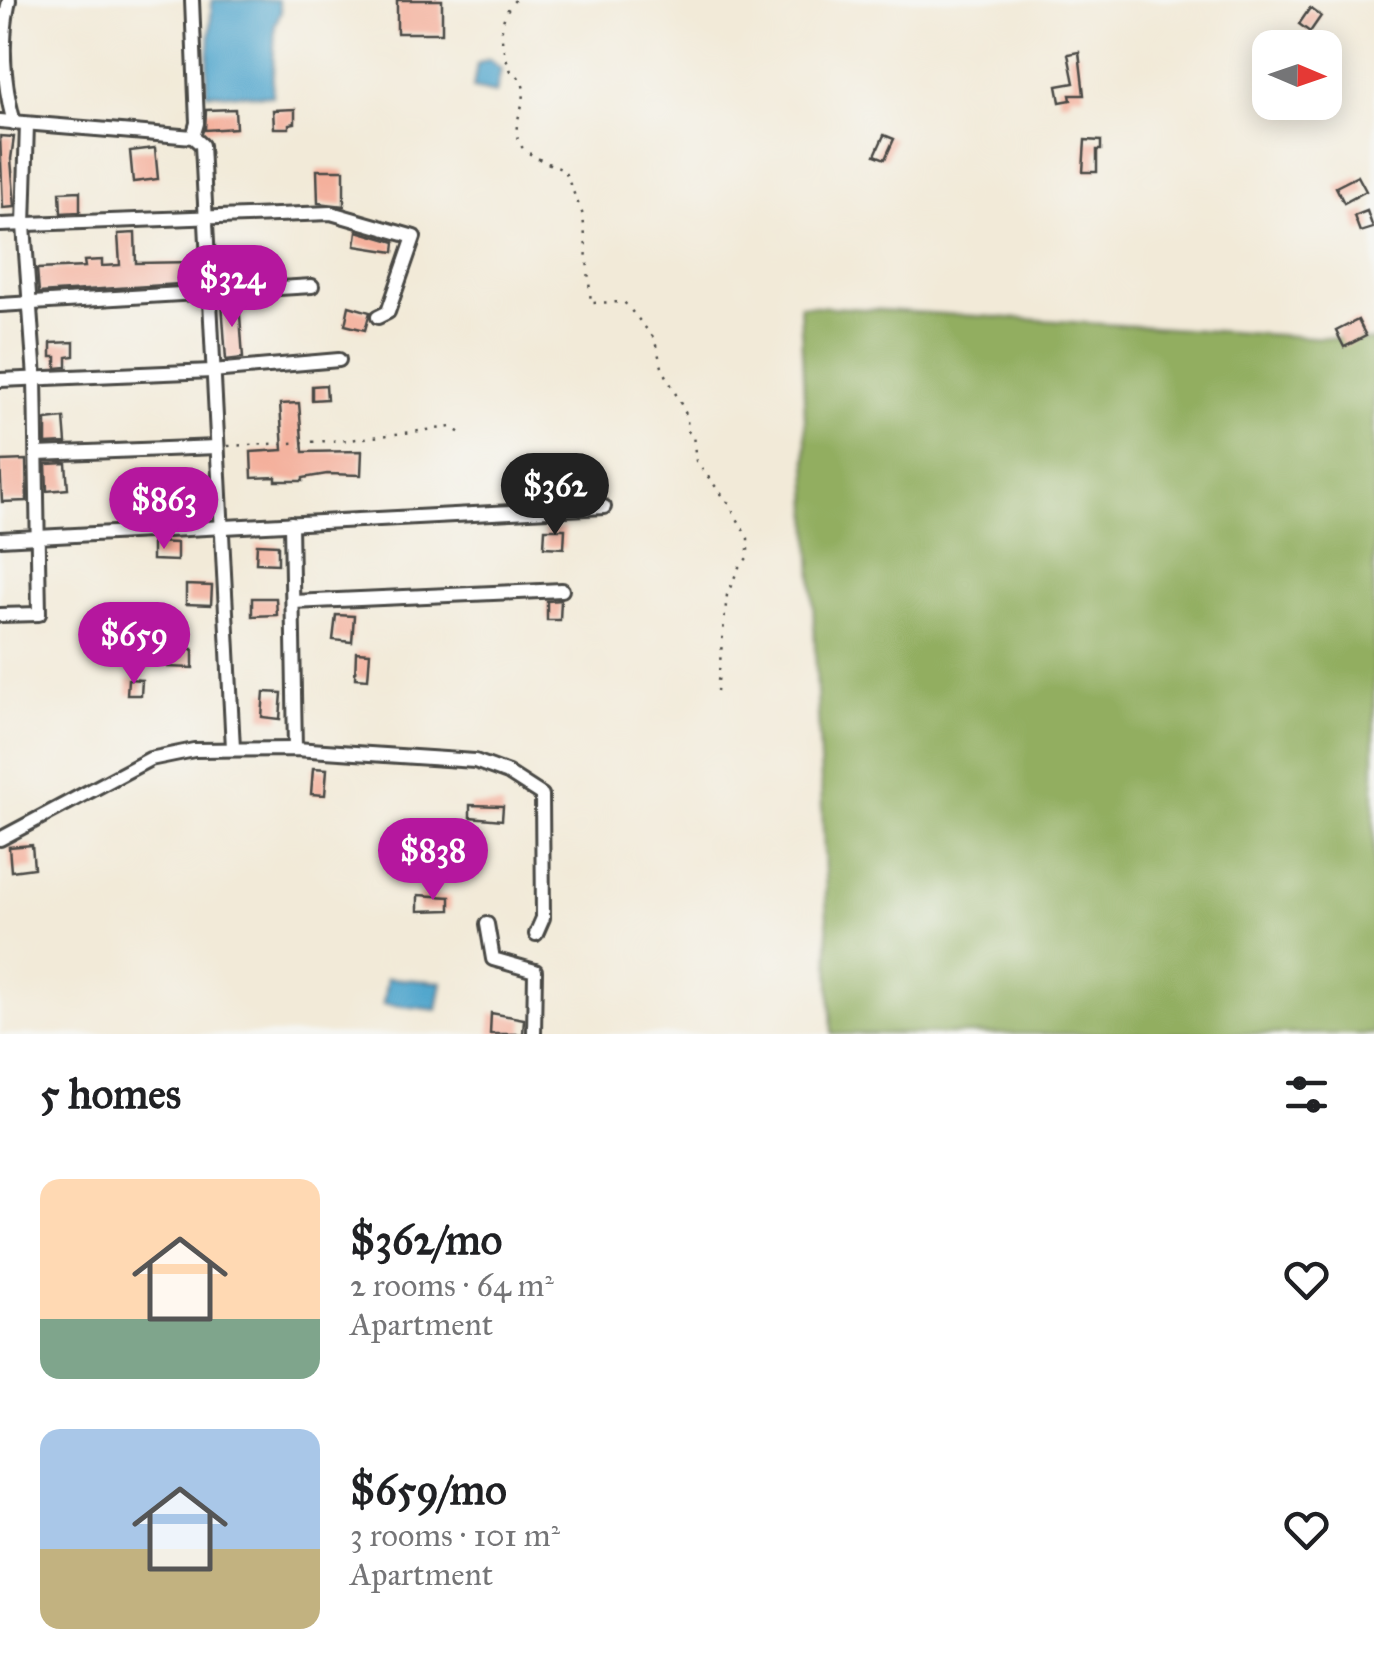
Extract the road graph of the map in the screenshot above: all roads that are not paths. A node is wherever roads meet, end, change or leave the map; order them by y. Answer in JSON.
{"nodes":[{"id":1,"x":9,"y":0,"type":"edge"},
{"id":2,"x":192,"y":0,"type":"edge"},
{"id":3,"x":14,"y":123,"type":"edge"},
{"id":4,"x":193,"y":137,"type":"junction"},
{"id":5,"x":204,"y":218,"type":"junction"},
{"id":6,"x":24,"y":224,"type":"junction"},
{"id":7,"x":0,"y":225,"type":"edge"},
{"id":8,"x":312,"y":286,"type":"dead end"},
{"id":9,"x":208,"y":293,"type":"junction"},
{"id":10,"x":28,"y":303,"type":"junction"},
{"id":11,"x":0,"y":305,"type":"edge"},
{"id":12,"x":378,"y":317,"type":"dead end"},
{"id":13,"x":338,"y":360,"type":"dead end"},
{"id":14,"x":212,"y":372,"type":"junction"},
{"id":15,"x":35,"y":378,"type":"junction"},
{"id":16,"x":0,"y":380,"type":"edge"},
{"id":17,"x":216,"y":446,"type":"junction"},
{"id":18,"x":36,"y":454,"type":"junction"},
{"id":19,"x":604,"y":508,"type":"dead end"},
{"id":20,"x":292,"y":523,"type":"junction"},
{"id":21,"x":221,"y":527,"type":"junction"},
{"id":22,"x":38,"y":536,"type":"junction"},
{"id":23,"x":0,"y":539,"type":"edge"},
{"id":24,"x":562,"y":590,"type":"dead end"},
{"id":25,"x":293,"y":602,"type":"junction"},
{"id":26,"x":0,"y":616,"type":"edge"},
{"id":27,"x":233,"y":748,"type":"junction"},
{"id":28,"x":295,"y":748,"type":"junction"},
{"id":29,"x":0,"y":838,"type":"edge"},
{"id":30,"x":487,"y":924,"type":"dead end"},
{"id":31,"x":536,"y":934,"type":"dead end"},
{"id":32,"x":534,"y":1034,"type":"edge"}],
"edges":[{"from":1,"to":3,"type":"street"},
{"from":2,"to":4,"type":"street"},
{"from":3,"to":4,"type":"street"},
{"from":3,"to":6,"type":"street"},
{"from":4,"to":5,"type":"street"},
{"from":5,"to":6,"type":"street"},
{"from":5,"to":9,"type":"street"},
{"from":5,"to":12,"type":"street"},
{"from":6,"to":7,"type":"street"},
{"from":6,"to":10,"type":"street"},
{"from":8,"to":9,"type":"street"},
{"from":9,"to":10,"type":"street"},
{"from":9,"to":14,"type":"street"},
{"from":10,"to":11,"type":"street"},
{"from":10,"to":15,"type":"street"},
{"from":13,"to":14,"type":"street"},
{"from":14,"to":15,"type":"street"},
{"from":14,"to":17,"type":"street"},
{"from":15,"to":16,"type":"street"},
{"from":15,"to":18,"type":"street"},
{"from":17,"to":18,"type":"street"},
{"from":17,"to":21,"type":"street"},
{"from":18,"to":22,"type":"street"},
{"from":19,"to":20,"type":"street"},
{"from":20,"to":21,"type":"street"},
{"from":20,"to":25,"type":"street"},
{"from":21,"to":22,"type":"street"},
{"from":21,"to":27,"type":"street"},
{"from":22,"to":23,"type":"street"},
{"from":22,"to":26,"type":"street"},
{"from":24,"to":25,"type":"street"},
{"from":25,"to":28,"type":"street"},
{"from":27,"to":28,"type":"street"},
{"from":27,"to":29,"type":"street"},
{"from":28,"to":31,"type":"street"},
{"from":30,"to":32,"type":"street"}]}
